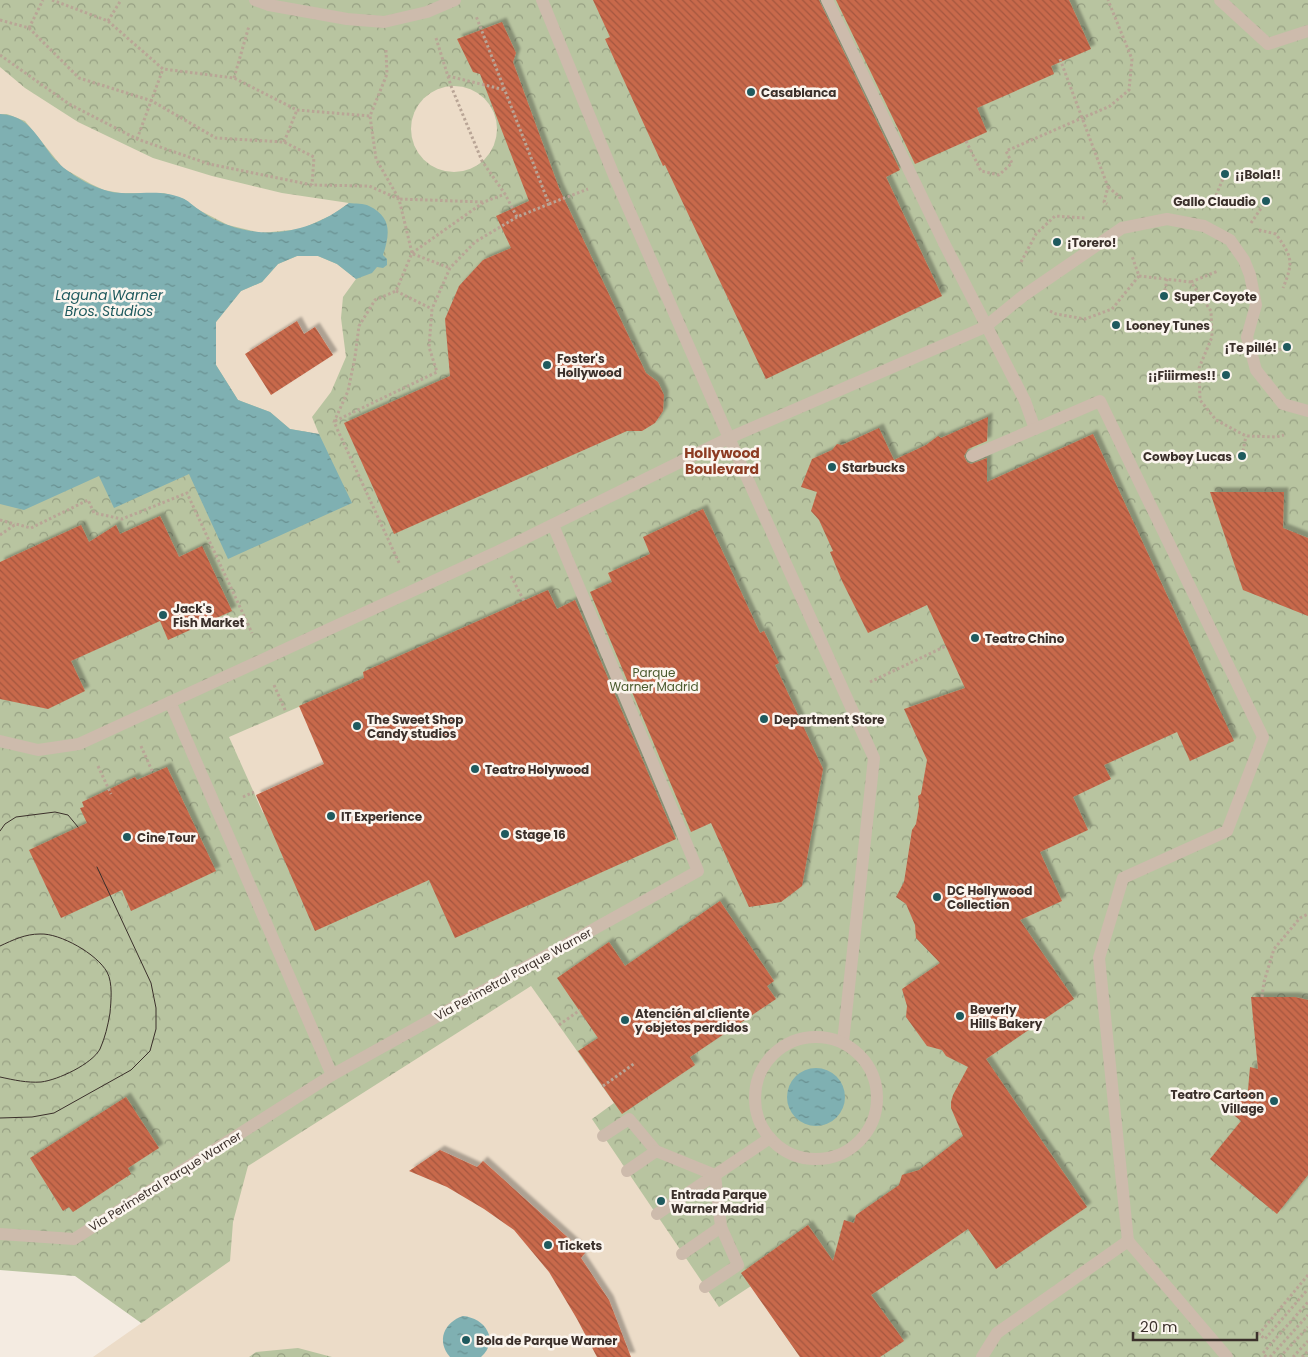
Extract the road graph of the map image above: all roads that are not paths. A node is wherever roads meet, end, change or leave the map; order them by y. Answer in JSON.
{"nodes":[{"id":1,"x":255,"y":0,"type":"edge"},
{"id":2,"x":455,"y":0,"type":"edge"},
{"id":3,"x":542,"y":0,"type":"edge"},
{"id":4,"x":827,"y":0,"type":"edge"},
{"id":5,"x":1220,"y":0,"type":"edge"},
{"id":6,"x":1308,"y":31,"type":"edge"},
{"id":7,"x":985,"y":327,"type":"junction"},
{"id":8,"x":1308,"y":411,"type":"edge"},
{"id":9,"x":1035,"y":429,"type":"junction"},
{"id":10,"x":729,"y":438,"type":"junction"},
{"id":11,"x":972,"y":456,"type":"dead end"},
{"id":12,"x":553,"y":525,"type":"junction"},
{"id":13,"x":170,"y":702,"type":"junction"},
{"id":14,"x":0,"y":741,"type":"edge"},
{"id":15,"x":842,"y":1042,"type":"junction"},
{"id":16,"x":332,"y":1075,"type":"junction"},
{"id":17,"x":603,"y":1136,"type":"dead end"},
{"id":18,"x":770,"y":1138,"type":"junction"},
{"id":19,"x":656,"y":1152,"type":"junction"},
{"id":20,"x":627,"y":1171,"type":"dead end"},
{"id":21,"x":715,"y":1175,"type":"junction"},
{"id":22,"x":657,"y":1214,"type":"dead end"},
{"id":23,"x":721,"y":1227,"type":"junction"},
{"id":24,"x":0,"y":1234,"type":"edge"},
{"id":25,"x":1128,"y":1241,"type":"junction"},
{"id":26,"x":682,"y":1254,"type":"dead end"},
{"id":27,"x":705,"y":1288,"type":"dead end"},
{"id":28,"x":982,"y":1357,"type":"edge"},
{"id":29,"x":1226,"y":1357,"type":"edge"}],
"edges":[{"from":1,"to":2,"type":"street"},
{"from":3,"to":10,"type":"street"},
{"from":4,"to":7,"type":"street"},
{"from":5,"to":6,"type":"street"},
{"from":7,"to":8,"type":"street"},
{"from":7,"to":9,"type":"street"},
{"from":7,"to":10,"type":"street"},
{"from":9,"to":11,"type":"street"},
{"from":9,"to":25,"type":"street"},
{"from":10,"to":12,"type":"street"},
{"from":10,"to":15,"type":"street"},
{"from":12,"to":13,"type":"street"},
{"from":12,"to":16,"type":"street","name":"Via Perimetral Parque Warner"},
{"from":13,"to":14,"type":"street"},
{"from":13,"to":16,"type":"street"},
{"from":15,"to":18,"type":"street"},
{"from":15,"to":18,"type":"street"},
{"from":16,"to":24,"type":"street","name":"Via Perimetral Parque Warner"},
{"from":17,"to":19,"type":"street"},
{"from":18,"to":21,"type":"street"},
{"from":19,"to":20,"type":"street"},
{"from":19,"to":21,"type":"street"},
{"from":21,"to":22,"type":"street"},
{"from":21,"to":23,"type":"street"},
{"from":23,"to":26,"type":"street"},
{"from":23,"to":27,"type":"street"},
{"from":25,"to":28,"type":"street"},
{"from":25,"to":29,"type":"street"}]}
